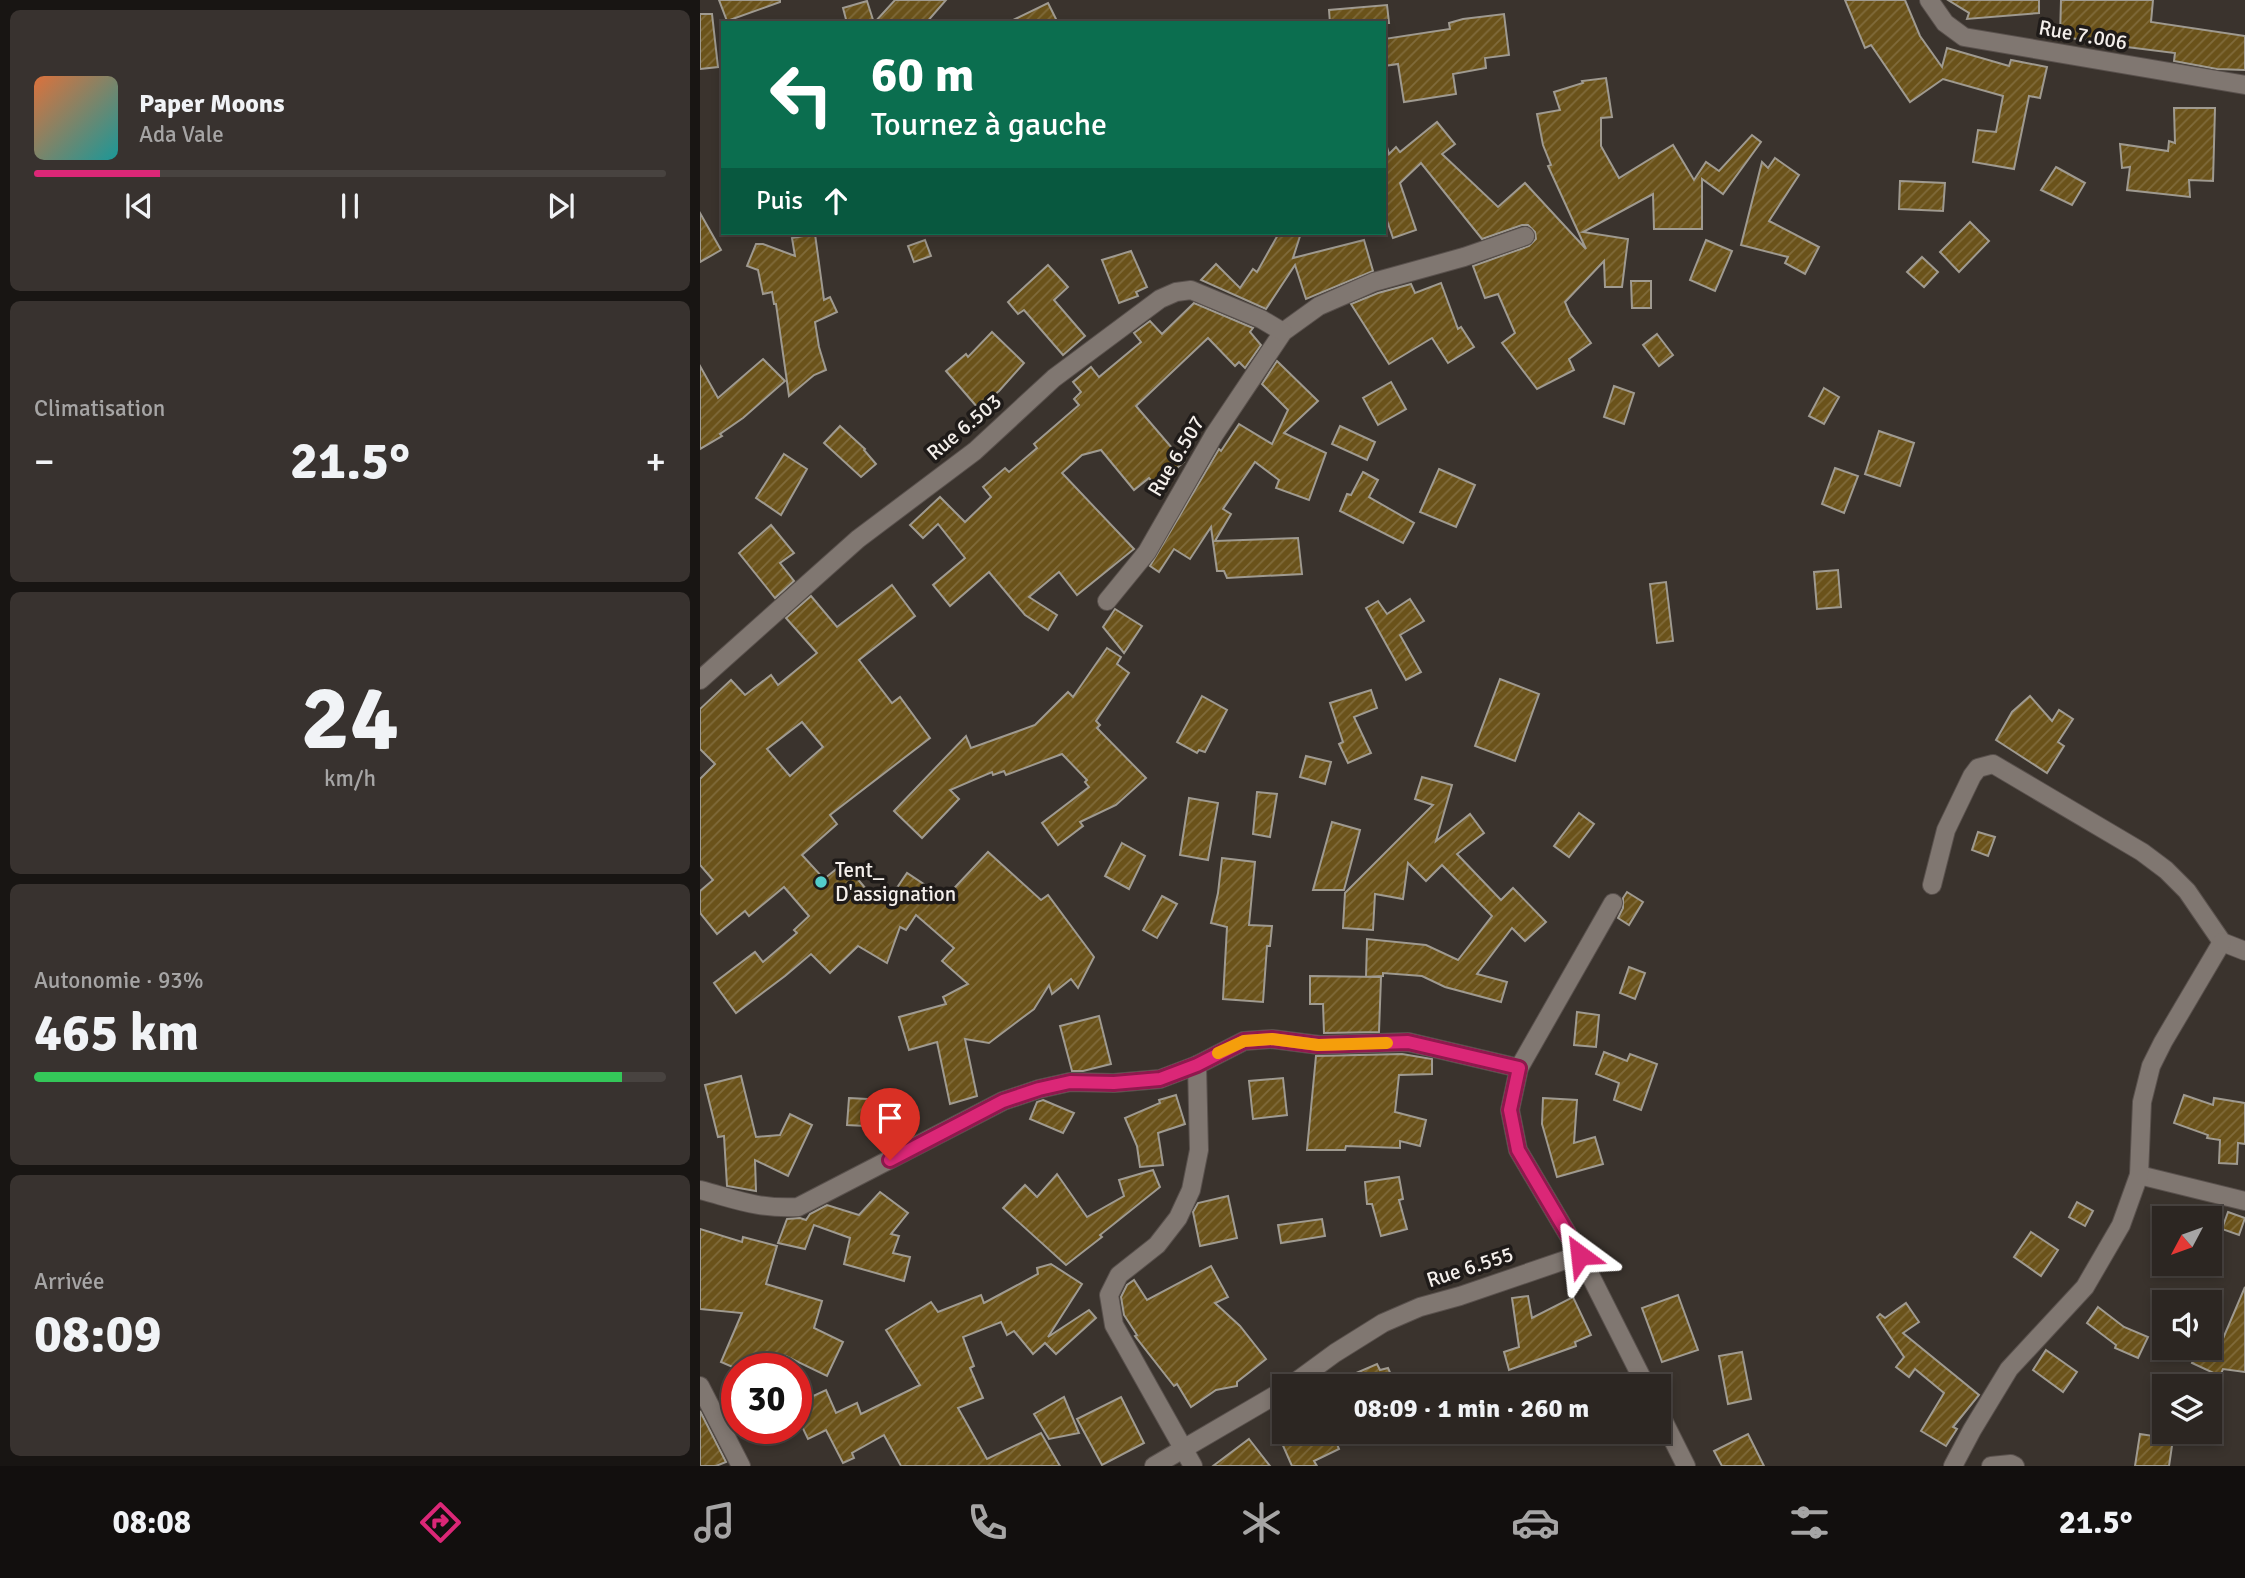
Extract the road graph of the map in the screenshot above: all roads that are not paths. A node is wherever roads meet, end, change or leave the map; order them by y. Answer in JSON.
{"nodes":[{"id":1,"x":1929,"y":0,"type":"edge"},
{"id":2,"x":2245,"y":85,"type":"edge"},
{"id":3,"x":1525,"y":236,"type":"dead end"},
{"id":4,"x":1283,"y":332,"type":"junction"},
{"id":5,"x":1107,"y":601,"type":"dead end"},
{"id":6,"x":700,"y":680,"type":"edge"},
{"id":7,"x":1932,"y":885,"type":"dead end"},
{"id":8,"x":1614,"y":903,"type":"dead end"},
{"id":9,"x":2222,"y":942,"type":"junction"},
{"id":10,"x":2245,"y":951,"type":"edge"},
{"id":11,"x":1197,"y":1065,"type":"junction"},
{"id":12,"x":1519,"y":1068,"type":"junction"},
{"id":13,"x":2139,"y":1175,"type":"junction"},
{"id":14,"x":700,"y":1190,"type":"edge"},
{"id":15,"x":2245,"y":1201,"type":"edge"},
{"id":16,"x":1580,"y":1255,"type":"junction"},
{"id":17,"x":1306,"y":1374,"type":"edge"},
{"id":18,"x":1640,"y":1374,"type":"edge"},
{"id":19,"x":700,"y":1386,"type":"edge"},
{"id":20,"x":1272,"y":1397,"type":"edge"},
{"id":21,"x":1671,"y":1436,"type":"edge"},
{"id":22,"x":1184,"y":1449,"type":"junction"},
{"id":23,"x":741,"y":1466,"type":"edge"},
{"id":24,"x":1154,"y":1466,"type":"edge"},
{"id":25,"x":1193,"y":1466,"type":"edge"},
{"id":26,"x":1686,"y":1466,"type":"edge"},
{"id":27,"x":1953,"y":1466,"type":"edge"},
{"id":28,"x":1991,"y":1466,"type":"edge"},
{"id":29,"x":2015,"y":1466,"type":"edge"}],
"edges":[{"from":1,"to":2,"type":"street","name":"Rue 7.006"},
{"from":3,"to":4,"type":"street"},
{"from":4,"to":5,"type":"street","name":"Rue 6.507"},
{"from":4,"to":6,"type":"street","name":"Rue 6.503"},
{"from":7,"to":9,"type":"street"},
{"from":8,"to":12,"type":"street"},
{"from":9,"to":10,"type":"street"},
{"from":9,"to":13,"type":"street"},
{"from":11,"to":12,"type":"street"},
{"from":11,"to":14,"type":"street"},
{"from":11,"to":22,"type":"street"},
{"from":12,"to":16,"type":"street"},
{"from":13,"to":15,"type":"street"},
{"from":13,"to":27,"type":"street"},
{"from":16,"to":17,"type":"street","name":"Rue 6.555"},
{"from":16,"to":18,"type":"street"},
{"from":19,"to":23,"type":"street"},
{"from":20,"to":22,"type":"street"},
{"from":21,"to":26,"type":"street"},
{"from":22,"to":24,"type":"street"},
{"from":22,"to":25,"type":"street"},
{"from":28,"to":29,"type":"street"}]}
